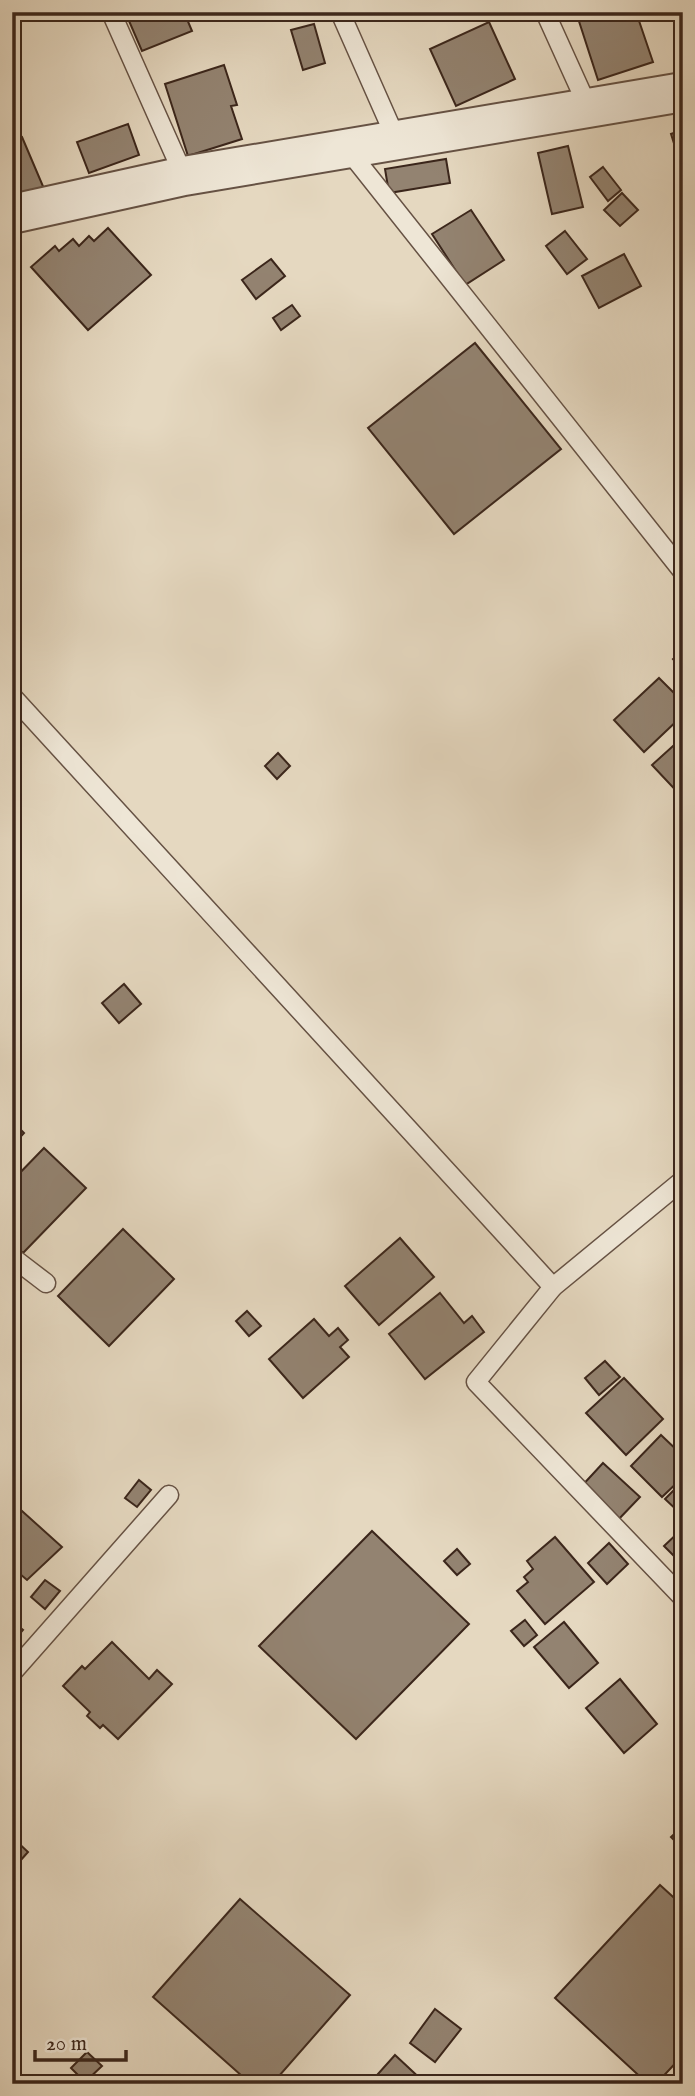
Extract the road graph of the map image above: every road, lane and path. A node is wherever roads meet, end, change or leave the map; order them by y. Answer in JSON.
{"nodes":[{"id":1,"x":111,"y":12,"type":"edge"},
{"id":2,"x":340,"y":12,"type":"edge"},
{"id":3,"x":545,"y":12,"type":"edge"},
{"id":4,"x":683,"y":92,"type":"edge"},
{"id":5,"x":588,"y":107,"type":"junction"},
{"id":6,"x":397,"y":141,"type":"junction"},
{"id":7,"x":348,"y":150,"type":"junction"},
{"id":8,"x":184,"y":176,"type":"junction"},
{"id":9,"x":12,"y":214,"type":"edge"},
{"id":10,"x":683,"y":572,"type":"edge"},
{"id":11,"x":12,"y":696,"type":"edge"},
{"id":12,"x":683,"y":1180,"type":"edge"},
{"id":13,"x":12,"y":1257,"type":"edge"},
{"id":14,"x":46,"y":1283,"type":"dead end"},
{"id":15,"x":553,"y":1287,"type":"junction"},
{"id":16,"x":169,"y":1495,"type":"dead end"},
{"id":17,"x":683,"y":1598,"type":"edge"},
{"id":18,"x":12,"y":1673,"type":"edge"}],
"edges":[{"from":1,"to":8,"type":"lane"},
{"from":2,"to":6,"type":"lane"},
{"from":3,"to":5,"type":"lane"},
{"from":4,"to":5,"type":"street"},
{"from":5,"to":6,"type":"street"},
{"from":6,"to":7,"type":"street"},
{"from":7,"to":8,"type":"street"},
{"from":7,"to":10,"type":"lane"},
{"from":8,"to":9,"type":"street"},
{"from":11,"to":15,"type":"lane"},
{"from":12,"to":15,"type":"lane"},
{"from":13,"to":14,"type":"lane"},
{"from":15,"to":17,"type":"lane"},
{"from":16,"to":18,"type":"lane"}]}
